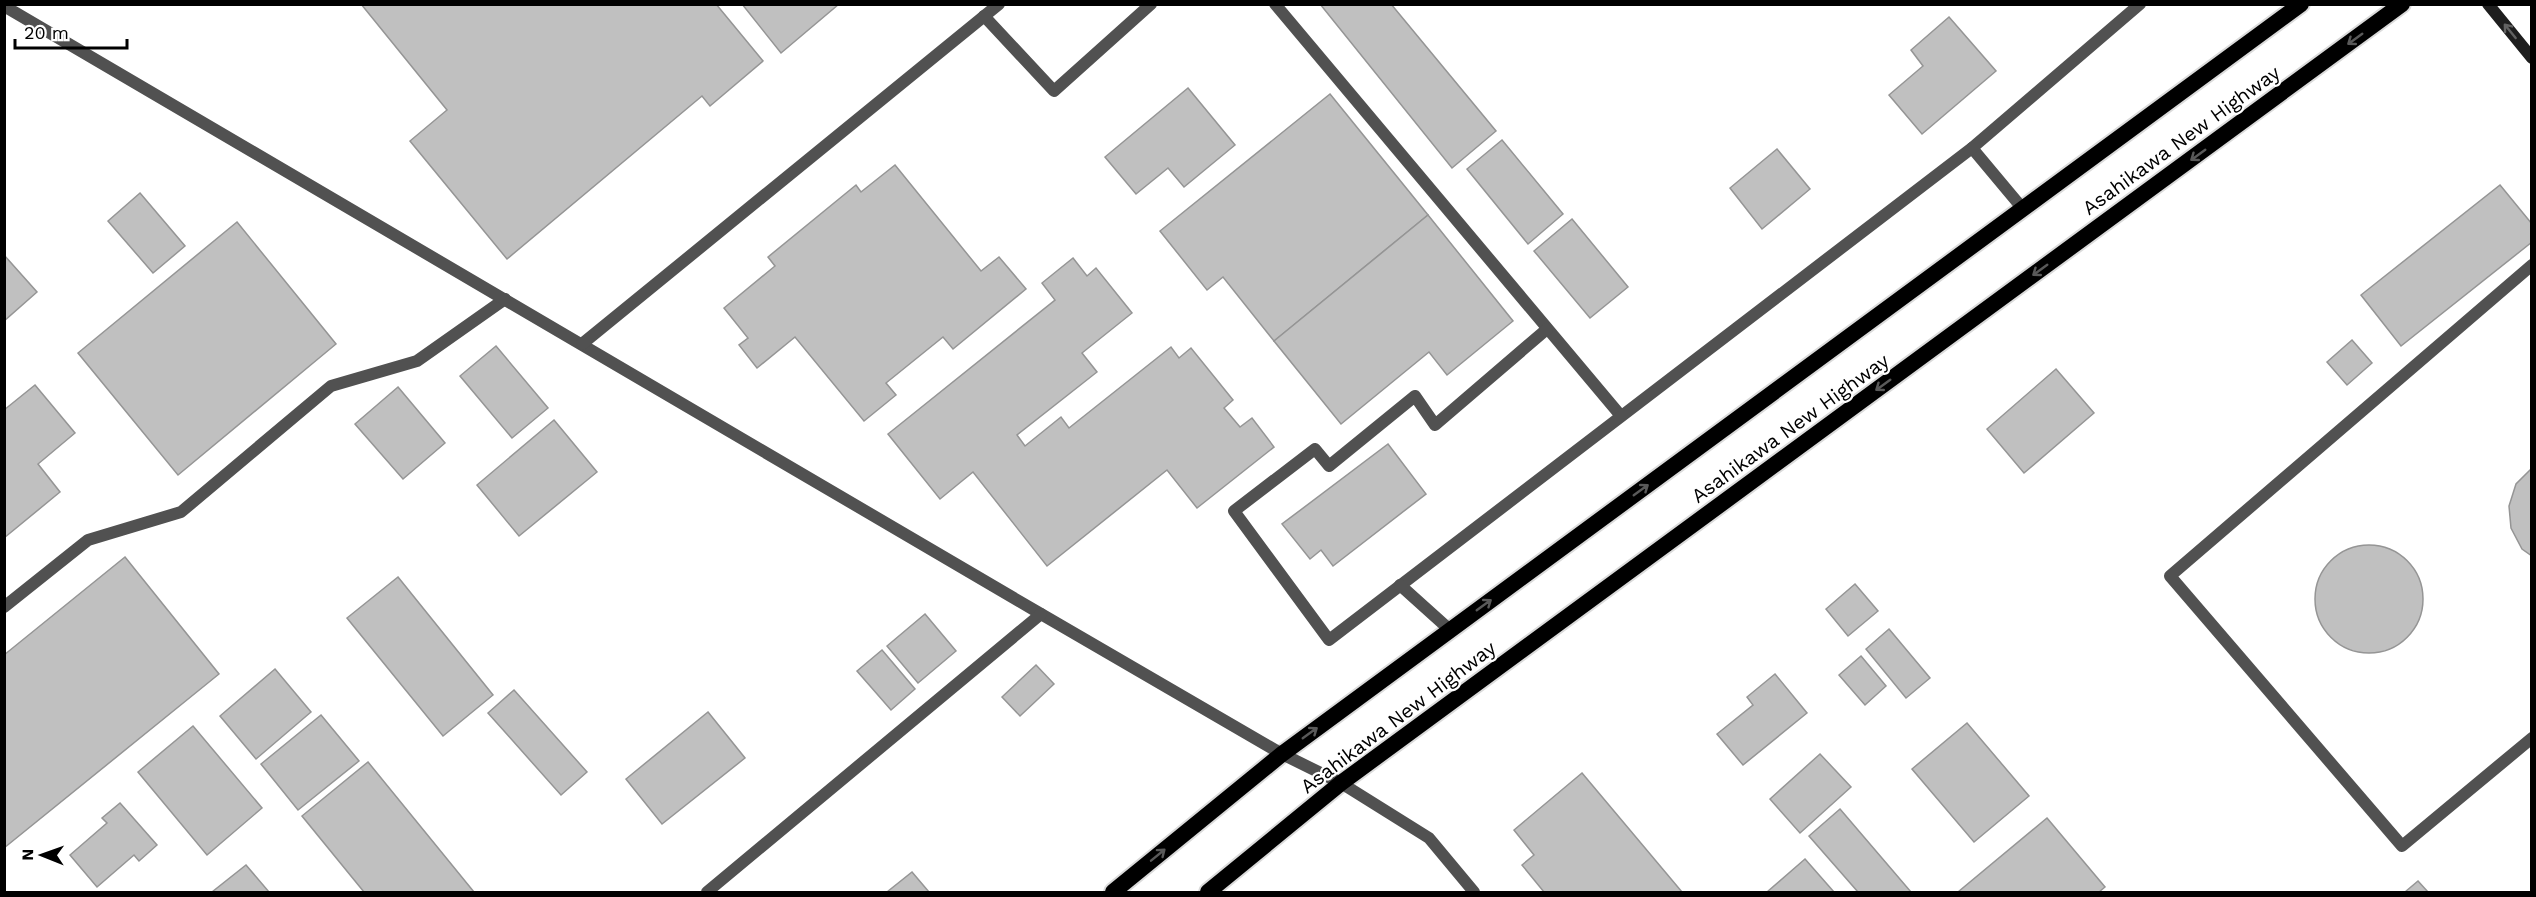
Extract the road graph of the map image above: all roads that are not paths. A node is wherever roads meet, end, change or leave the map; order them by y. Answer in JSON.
{"nodes":[{"id":1,"x":999,"y":4,"type":"edge"},
{"id":2,"x":1151,"y":4,"type":"edge"},
{"id":3,"x":1275,"y":4,"type":"edge"},
{"id":4,"x":2140,"y":4,"type":"edge"},
{"id":5,"x":2301,"y":4,"type":"edge"},
{"id":6,"x":2402,"y":4,"type":"edge"},
{"id":7,"x":2488,"y":4,"type":"edge"},
{"id":8,"x":4,"y":6,"type":"edge"},
{"id":9,"x":984,"y":16,"type":"junction"},
{"id":10,"x":2532,"y":58,"type":"edge"},
{"id":11,"x":1972,"y":148,"type":"junction"},
{"id":12,"x":2023,"y":208,"type":"junction"},
{"id":13,"x":2532,"y":265,"type":"edge"},
{"id":14,"x":505,"y":299,"type":"junction"},
{"id":15,"x":1547,"y":329,"type":"junction"},
{"id":16,"x":582,"y":344,"type":"junction"},
{"id":17,"x":1621,"y":416,"type":"junction"},
{"id":18,"x":1400,"y":585,"type":"junction"},
{"id":19,"x":4,"y":607,"type":"edge"},
{"id":20,"x":1041,"y":614,"type":"junction"},
{"id":21,"x":1450,"y":630,"type":"junction"},
{"id":22,"x":2532,"y":738,"type":"edge"},
{"id":23,"x":1282,"y":754,"type":"junction"},
{"id":24,"x":1341,"y":783,"type":"junction"},
{"id":25,"x":707,"y":892,"type":"edge"},
{"id":26,"x":1113,"y":892,"type":"edge"},
{"id":27,"x":1208,"y":892,"type":"edge"},
{"id":28,"x":1474,"y":892,"type":"edge"}],
"edges":[{"from":1,"to":9,"type":"street"},
{"from":2,"to":9,"type":"street"},
{"from":3,"to":15,"type":"street"},
{"from":4,"to":11,"type":"street"},
{"from":5,"to":12,"type":"highway","name":"Asahikawa New Highway"},
{"from":6,"to":24,"type":"highway","name":"Asahikawa New Highway","one_way":true},
{"from":10,"to":7,"type":"main road","one_way":true},
{"from":8,"to":14,"type":"street"},
{"from":9,"to":16,"type":"street"},
{"from":11,"to":12,"type":"street"},
{"from":11,"to":17,"type":"street"},
{"from":21,"to":12,"type":"highway","name":"Asahikawa New Highway","one_way":true},
{"from":13,"to":22,"type":"street"},
{"from":14,"to":16,"type":"street"},
{"from":14,"to":19,"type":"street"},
{"from":15,"to":17,"type":"street"},
{"from":15,"to":18,"type":"street"},
{"from":16,"to":20,"type":"street"},
{"from":17,"to":18,"type":"street"},
{"from":18,"to":21,"type":"street"},
{"from":20,"to":23,"type":"street"},
{"from":20,"to":25,"type":"street"},
{"from":23,"to":21,"type":"highway","name":"Asahikawa New Highway","one_way":true},
{"from":23,"to":24,"type":"street"},
{"from":26,"to":23,"type":"highway","name":"Asahikawa New Highway","one_way":true},
{"from":24,"to":27,"type":"highway","name":"Asahikawa New Highway"},
{"from":24,"to":28,"type":"street"}]}
